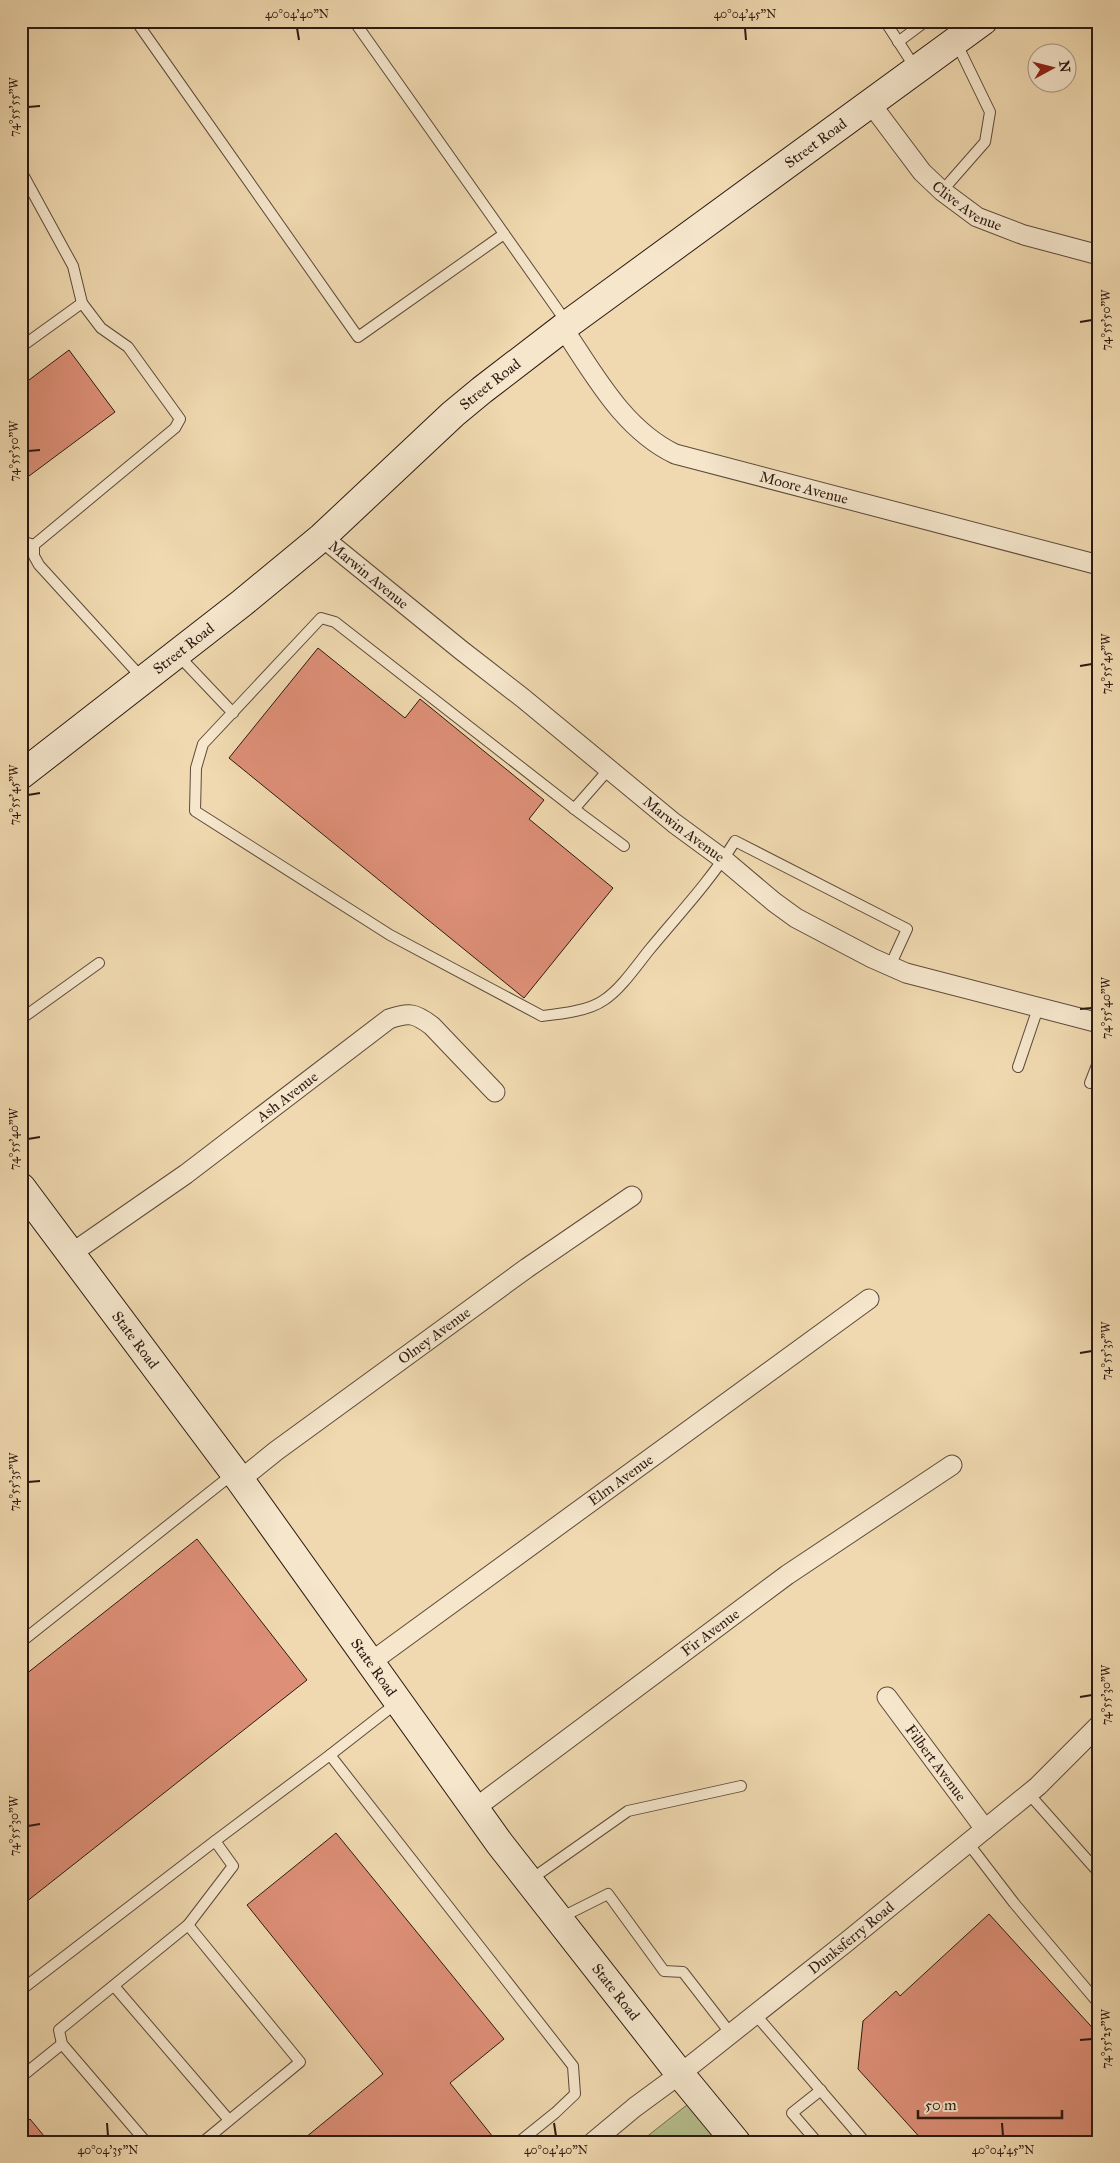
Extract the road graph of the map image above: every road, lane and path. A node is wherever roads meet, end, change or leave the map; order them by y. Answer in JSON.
{"nodes":[{"id":1,"x":136,"y":21,"type":"edge"},
{"id":2,"x":354,"y":21,"type":"edge"},
{"id":3,"x":885,"y":21,"type":"edge"},
{"id":4,"x":926,"y":21,"type":"edge"},
{"id":5,"x":983,"y":21,"type":"edge"},
{"id":6,"x":956,"y":41,"type":"junction"},
{"id":7,"x":898,"y":42,"type":"junction"},
{"id":8,"x":916,"y":70,"type":"junction"},
{"id":9,"x":871,"y":104,"type":"junction"},
{"id":10,"x":21,"y":171,"type":"edge"},
{"id":11,"x":942,"y":191,"type":"junction"},
{"id":12,"x":504,"y":234,"type":"junction"},
{"id":13,"x":1099,"y":255,"type":"edge"},
{"id":14,"x":82,"y":303,"type":"junction"},
{"id":15,"x":565,"y":326,"type":"junction"},
{"id":16,"x":21,"y":347,"type":"edge"},
{"id":17,"x":322,"y":537,"type":"junction"},
{"id":18,"x":21,"y":541,"type":"edge"},
{"id":19,"x":34,"y":545,"type":"junction"},
{"id":20,"x":1099,"y":565,"type":"edge"},
{"id":21,"x":177,"y":654,"type":"junction"},
{"id":22,"x":144,"y":680,"type":"junction"},
{"id":23,"x":233,"y":713,"type":"junction"},
{"id":24,"x":609,"y":769,"type":"junction"},
{"id":25,"x":21,"y":775,"type":"edge"},
{"id":26,"x":574,"y":809,"type":"junction"},
{"id":27,"x":624,"y":846,"type":"dead end"},
{"id":28,"x":723,"y":859,"type":"junction"},
{"id":29,"x":99,"y":963,"type":"dead end"},
{"id":30,"x":890,"y":966,"type":"junction"},
{"id":31,"x":1038,"y":1008,"type":"junction"},
{"id":32,"x":21,"y":1019,"type":"edge"},
{"id":33,"x":1099,"y":1024,"type":"edge"},
{"id":34,"x":1099,"y":1060,"type":"edge"},
{"id":35,"x":1018,"y":1067,"type":"dead end"},
{"id":36,"x":1090,"y":1083,"type":"dead end"},
{"id":37,"x":495,"y":1092,"type":"dead end"},
{"id":38,"x":21,"y":1186,"type":"edge"},
{"id":39,"x":632,"y":1196,"type":"dead end"},
{"id":40,"x":72,"y":1253,"type":"junction"},
{"id":41,"x":870,"y":1299,"type":"dead end"},
{"id":42,"x":952,"y":1465,"type":"dead end"},
{"id":43,"x":237,"y":1476,"type":"junction"},
{"id":44,"x":21,"y":1642,"type":"edge"},
{"id":45,"x":371,"y":1662,"type":"junction"},
{"id":46,"x":887,"y":1697,"type":"dead end"},
{"id":47,"x":398,"y":1702,"type":"junction"},
{"id":48,"x":1099,"y":1725,"type":"edge"},
{"id":49,"x":330,"y":1755,"type":"junction"},
{"id":50,"x":742,"y":1786,"type":"dead end"},
{"id":51,"x":1029,"y":1794,"type":"junction"},
{"id":52,"x":474,"y":1809,"type":"junction"},
{"id":53,"x":985,"y":1829,"type":"junction"},
{"id":54,"x":216,"y":1842,"type":"junction"},
{"id":55,"x":968,"y":1843,"type":"junction"},
{"id":56,"x":1099,"y":1874,"type":"edge"},
{"id":57,"x":529,"y":1881,"type":"junction"},
{"id":58,"x":559,"y":1919,"type":"junction"},
{"id":59,"x":188,"y":1926,"type":"junction"},
{"id":60,"x":114,"y":1986,"type":"junction"},
{"id":61,"x":21,"y":1990,"type":"edge"},
{"id":62,"x":1099,"y":2004,"type":"edge"},
{"id":63,"x":755,"y":2014,"type":"junction"},
{"id":64,"x":731,"y":2034,"type":"junction"},
{"id":65,"x":62,"y":2044,"type":"junction"},
{"id":66,"x":680,"y":2074,"type":"junction"},
{"id":67,"x":21,"y":2077,"type":"edge"},
{"id":68,"x":821,"y":2090,"type":"junction"},
{"id":69,"x":229,"y":2120,"type":"junction"},
{"id":70,"x":146,"y":2142,"type":"edge"},
{"id":71,"x":204,"y":2142,"type":"edge"},
{"id":72,"x":519,"y":2142,"type":"edge"},
{"id":73,"x":594,"y":2142,"type":"edge"},
{"id":74,"x":736,"y":2142,"type":"edge"},
{"id":75,"x":817,"y":2142,"type":"edge"},
{"id":76,"x":865,"y":2142,"type":"edge"}],
"edges":[{"from":1,"to":12,"type":"lane"},
{"from":2,"to":12,"type":"lane"},
{"from":3,"to":7,"type":"lane"},
{"from":4,"to":7,"type":"lane"},
{"from":5,"to":6,"type":"main road","name":"Street Road"},
{"from":6,"to":8,"type":"main road","name":"Street Road"},
{"from":6,"to":11,"type":"lane"},
{"from":7,"to":8,"type":"lane"},
{"from":8,"to":9,"type":"main road","name":"Street Road"},
{"from":9,"to":11,"type":"street","name":"Clive Avenue"},
{"from":9,"to":15,"type":"main road","name":"Street Road"},
{"from":10,"to":14,"type":"lane"},
{"from":11,"to":13,"type":"street","name":"Clive Avenue"},
{"from":12,"to":15,"type":"lane"},
{"from":14,"to":16,"type":"lane"},
{"from":14,"to":19,"type":"lane"},
{"from":15,"to":17,"type":"main road","name":"Street Road"},
{"from":15,"to":20,"type":"street","name":"Moore Avenue"},
{"from":17,"to":21,"type":"main road","name":"Street Road"},
{"from":17,"to":24,"type":"street","name":"Marwin Avenue"},
{"from":18,"to":19,"type":"lane"},
{"from":19,"to":22,"type":"lane"},
{"from":21,"to":22,"type":"main road","name":"Street Road"},
{"from":21,"to":23,"type":"lane"},
{"from":22,"to":25,"type":"main road","name":"Street Road"},
{"from":23,"to":26,"type":"lane"},
{"from":23,"to":28,"type":"lane"},
{"from":24,"to":26,"type":"lane"},
{"from":24,"to":28,"type":"street","name":"Marwin Avenue"},
{"from":26,"to":27,"type":"lane"},
{"from":28,"to":30,"type":"street","name":"Marwin Avenue"},
{"from":28,"to":30,"type":"lane"},
{"from":29,"to":32,"type":"lane"},
{"from":30,"to":31,"type":"street","name":"Marwin Avenue"},
{"from":31,"to":33,"type":"street","name":"Marwin Avenue"},
{"from":31,"to":35,"type":"lane"},
{"from":34,"to":36,"type":"lane"},
{"from":37,"to":40,"type":"street","name":"Ash Avenue"},
{"from":38,"to":40,"type":"main road","name":"State Road"},
{"from":39,"to":43,"type":"street","name":"Olney Avenue"},
{"from":40,"to":43,"type":"main road","name":"State Road"},
{"from":41,"to":45,"type":"street","name":"Elm Avenue"},
{"from":42,"to":52,"type":"street","name":"Fir Avenue"},
{"from":43,"to":44,"type":"lane"},
{"from":43,"to":45,"type":"main road","name":"State Road"},
{"from":45,"to":47,"type":"main road","name":"State Road"},
{"from":46,"to":53,"type":"street","name":"Filbert Avenue"},
{"from":47,"to":49,"type":"lane"},
{"from":47,"to":52,"type":"main road","name":"State Road"},
{"from":48,"to":51,"type":"street","name":"Dunksferry Road"},
{"from":49,"to":54,"type":"lane"},
{"from":49,"to":72,"type":"lane"},
{"from":50,"to":57,"type":"lane"},
{"from":51,"to":53,"type":"street","name":"Dunksferry Road"},
{"from":51,"to":56,"type":"lane"},
{"from":52,"to":57,"type":"main road","name":"State Road"},
{"from":53,"to":55,"type":"street","name":"Dunksferry Road"},
{"from":54,"to":59,"type":"lane"},
{"from":54,"to":61,"type":"lane"},
{"from":55,"to":62,"type":"lane"},
{"from":55,"to":63,"type":"street","name":"Dunksferry Road"},
{"from":57,"to":58,"type":"main road","name":"State Road"},
{"from":58,"to":64,"type":"lane"},
{"from":58,"to":66,"type":"main road","name":"State Road"},
{"from":59,"to":60,"type":"lane"},
{"from":59,"to":69,"type":"lane"},
{"from":60,"to":65,"type":"lane"},
{"from":60,"to":69,"type":"lane"},
{"from":63,"to":64,"type":"street","name":"Dunksferry Road"},
{"from":63,"to":68,"type":"lane"},
{"from":64,"to":66,"type":"street","name":"Dunksferry Road"},
{"from":65,"to":67,"type":"lane"},
{"from":65,"to":70,"type":"lane"},
{"from":66,"to":73,"type":"street","name":"Dunksferry Road"},
{"from":66,"to":74,"type":"main road","name":"State Road"},
{"from":68,"to":75,"type":"lane"},
{"from":68,"to":76,"type":"lane"},
{"from":69,"to":71,"type":"lane"}]}
